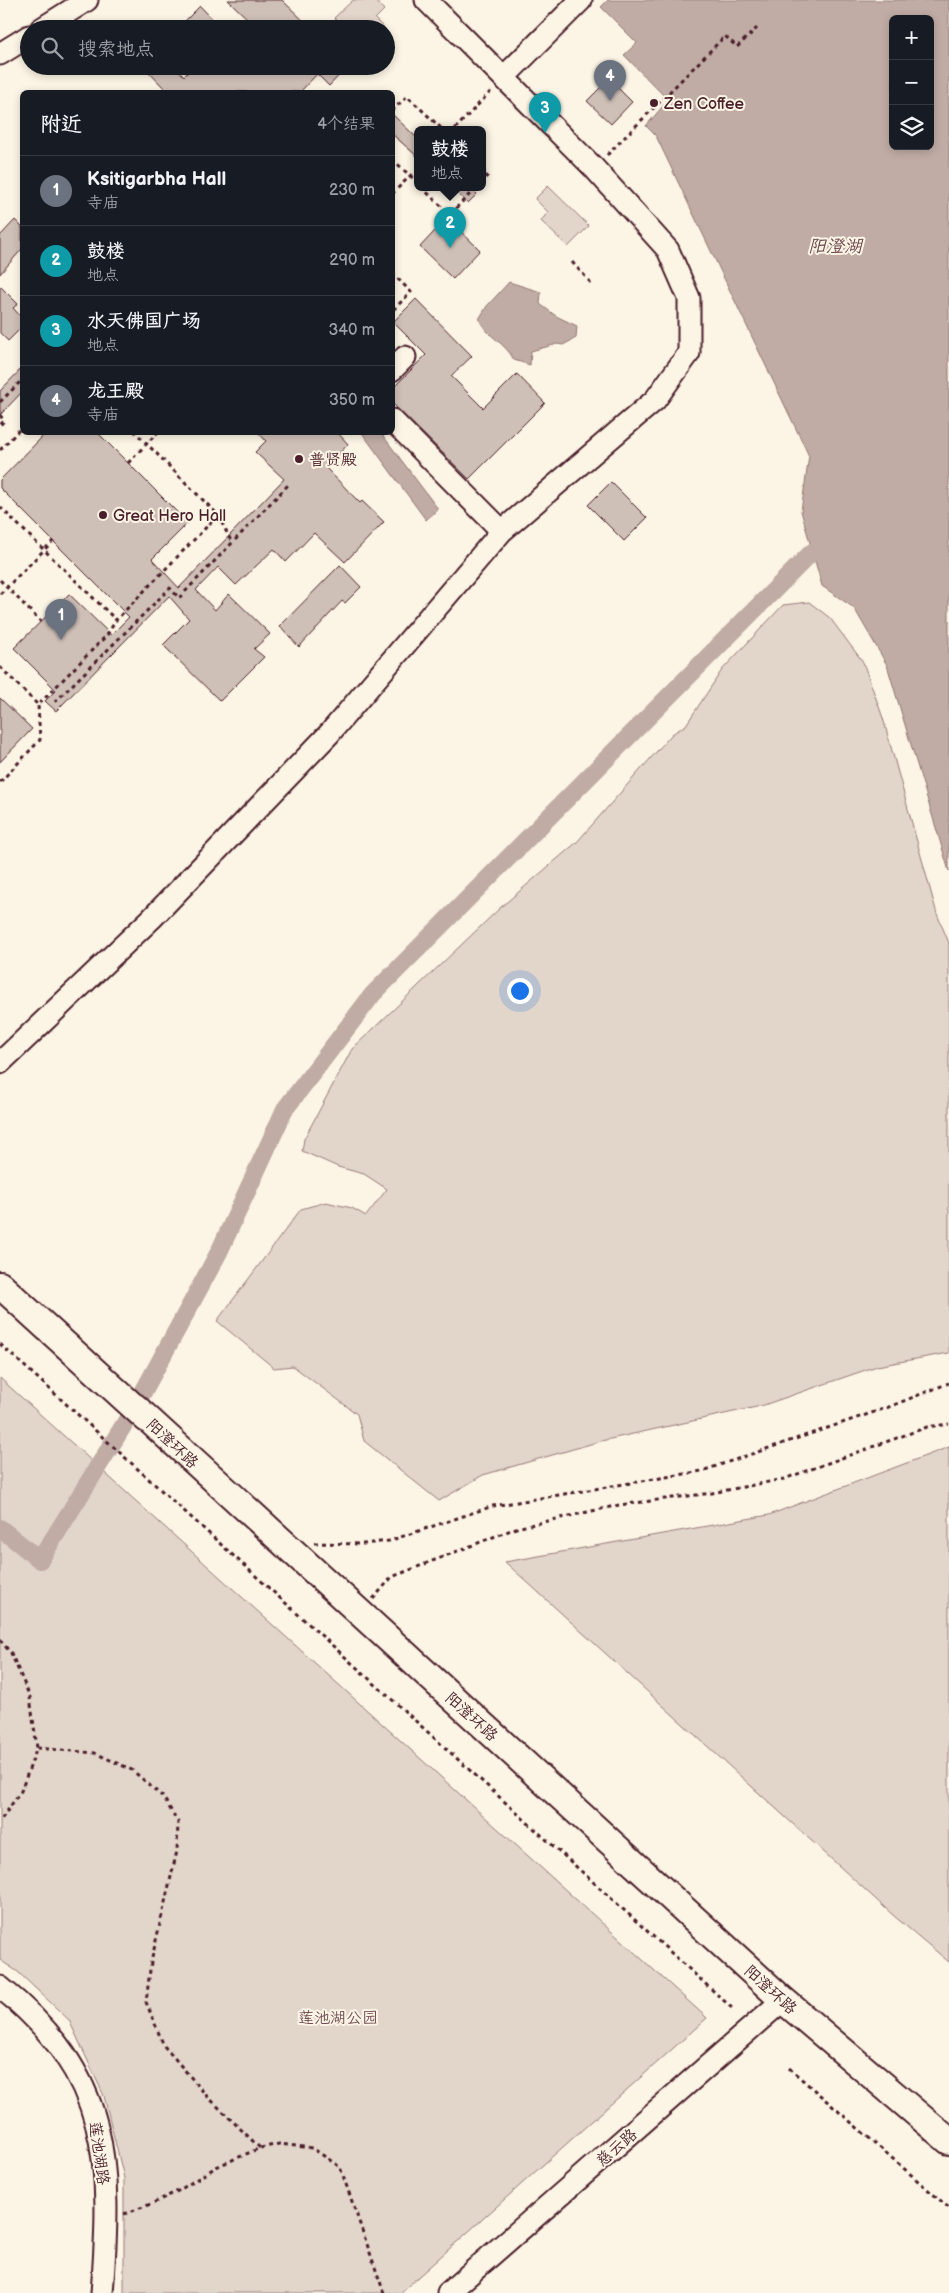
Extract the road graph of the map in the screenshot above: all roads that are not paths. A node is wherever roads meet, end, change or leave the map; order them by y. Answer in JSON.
{"nodes":[{"id":1,"x":87,"y":0,"type":"edge"},
{"id":2,"x":426,"y":0,"type":"edge"},
{"id":3,"x":581,"y":0,"type":"edge"},
{"id":4,"x":55,"y":20,"type":"edge"},
{"id":5,"x":20,"y":42,"type":"edge"},
{"id":6,"x":0,"y":54,"type":"edge"},
{"id":7,"x":504,"y":77,"type":"junction"},
{"id":8,"x":395,"y":423,"type":"edge"},
{"id":9,"x":502,"y":530,"type":"junction"},
{"id":10,"x":1,"y":1060,"type":"edge"},
{"id":11,"x":0,"y":1285,"type":"edge"},
{"id":12,"x":0,"y":1987,"type":"edge"},
{"id":13,"x":783,"y":2000,"type":"junction"},
{"id":14,"x":949,"y":2140,"type":"edge"},
{"id":15,"x":102,"y":2293,"type":"edge"},
{"id":16,"x":448,"y":2293,"type":"edge"}],
"edges":[{"from":1,"to":4,"type":"street"},
{"from":2,"to":7,"type":"street"},
{"from":3,"to":7,"type":"street"},
{"from":5,"to":6,"type":"street"},
{"from":7,"to":9,"type":"street"},
{"from":8,"to":9,"type":"street"},
{"from":9,"to":10,"type":"street"},
{"from":11,"to":13,"type":"main road","name":"阳澄环路"},
{"from":12,"to":15,"type":"street","name":"莲池湖路"},
{"from":13,"to":14,"type":"main road","name":"阳澄环路"},
{"from":13,"to":16,"type":"street","name":"慈云路"}]}
